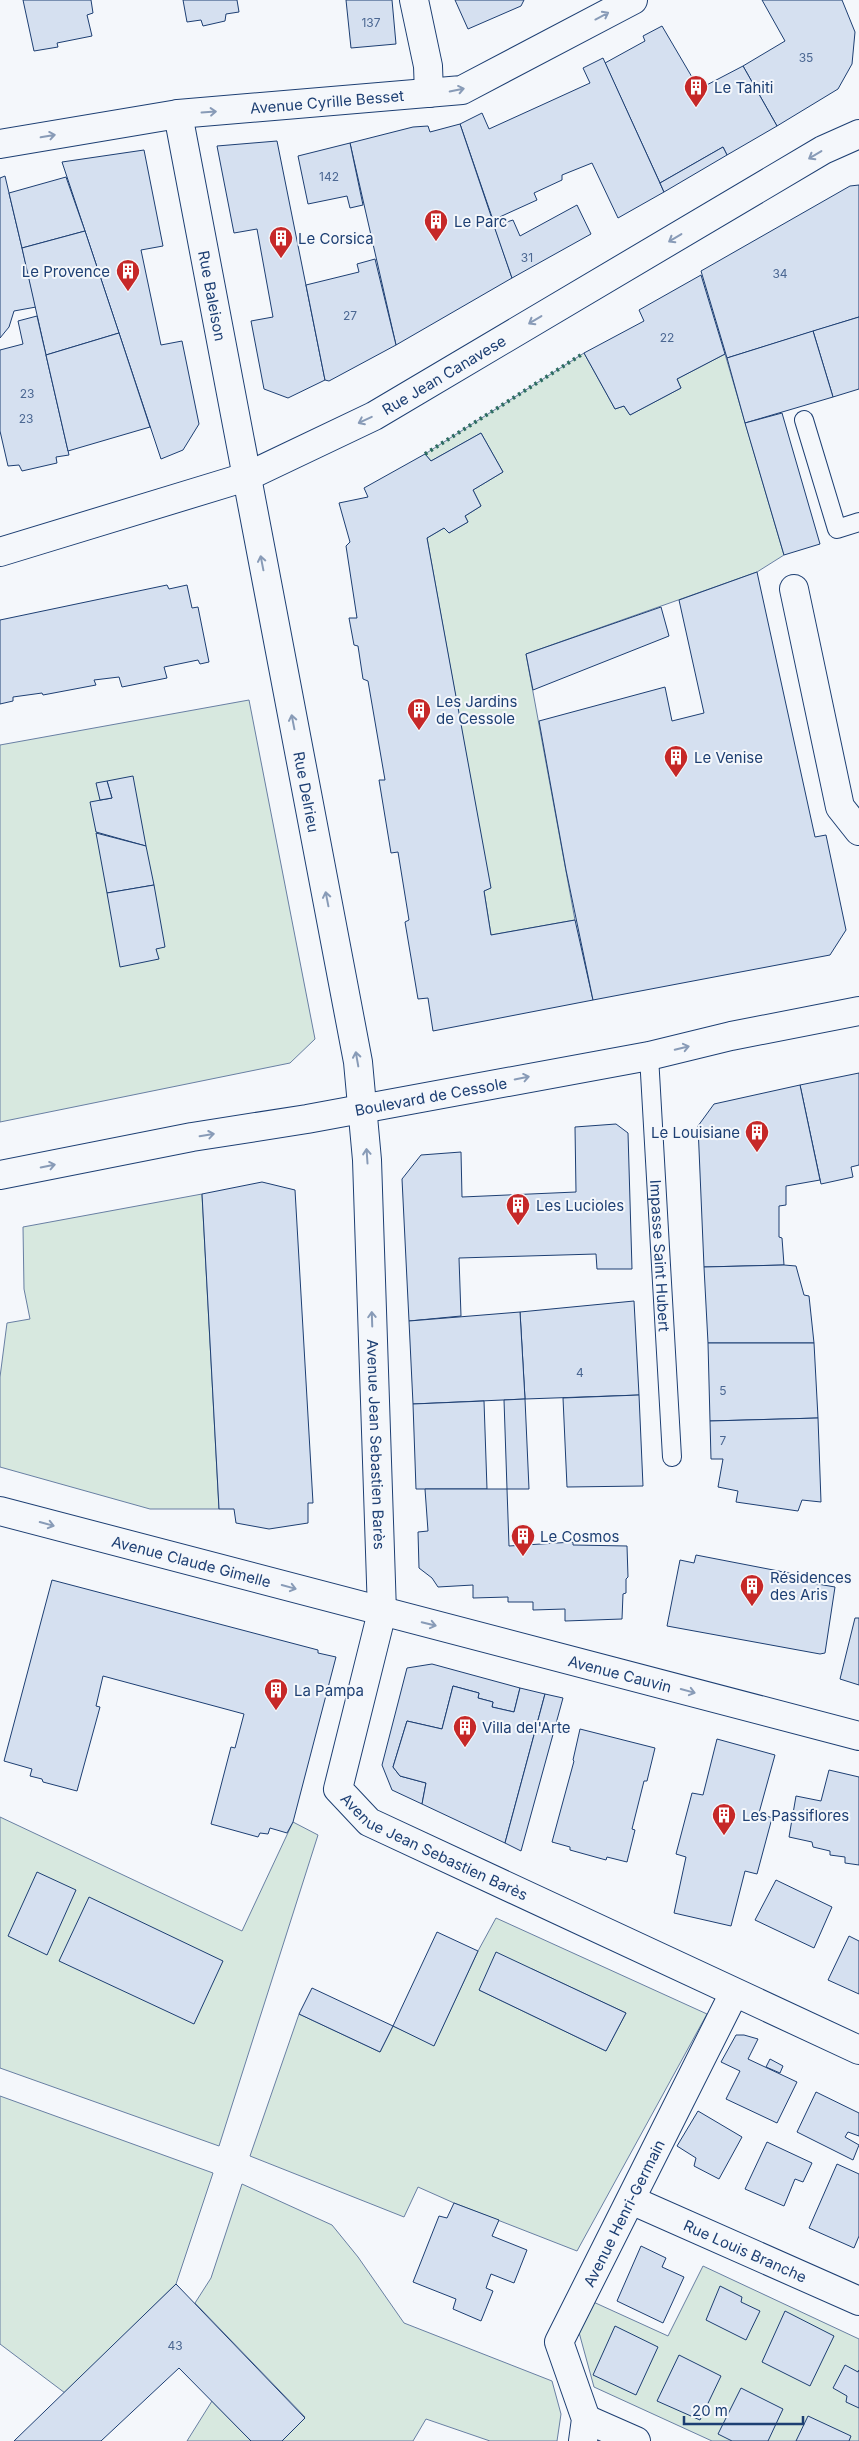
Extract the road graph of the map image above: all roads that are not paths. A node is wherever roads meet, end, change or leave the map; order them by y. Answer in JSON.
{"nodes":[{"id":1,"x":414,"y":0,"type":"edge"},
{"id":2,"x":633,"y":0,"type":"edge"},
{"id":3,"x":429,"y":93,"type":"junction"},
{"id":4,"x":178,"y":114,"type":"junction"},
{"id":5,"x":859,"y":134,"type":"edge"},
{"id":6,"x":0,"y":144,"type":"edge"},
{"id":7,"x":804,"y":420,"type":"dead end"},
{"id":8,"x":246,"y":477,"type":"junction"},
{"id":9,"x":859,"y":522,"type":"edge"},
{"id":10,"x":0,"y":552,"type":"edge"},
{"id":11,"x":794,"y":590,"type":"dead end"},
{"id":12,"x":859,"y":831,"type":"edge"},
{"id":13,"x":859,"y":1011,"type":"edge"},
{"id":14,"x":649,"y":1056,"type":"junction"},
{"id":15,"x":363,"y":1107,"type":"junction"},
{"id":16,"x":0,"y":1175,"type":"edge"},
{"id":17,"x":672,"y":1457,"type":"dead end"},
{"id":18,"x":0,"y":1511,"type":"edge"},
{"id":19,"x":382,"y":1612,"type":"junction"},
{"id":20,"x":859,"y":1736,"type":"edge"},
{"id":21,"x":734,"y":1993,"type":"junction"},
{"id":22,"x":859,"y":2050,"type":"edge"},
{"id":23,"x":631,"y":2200,"type":"junction"},
{"id":24,"x":859,"y":2302,"type":"edge"},
{"id":25,"x":585,"y":2430,"type":"edge"},
{"id":26,"x":636,"y":2441,"type":"edge"}],
"edges":[{"from":1,"to":3,"type":"street"},
{"from":3,"to":2,"type":"street","name":"Avenue Cyrille Besset","one_way":true},
{"from":4,"to":3,"type":"street","name":"Avenue Cyrille Besset","one_way":true},
{"from":6,"to":4,"type":"street","name":"Avenue Cyrille Besset","one_way":true},
{"from":4,"to":8,"type":"street","name":"Rue Baleison"},
{"from":5,"to":8,"type":"street","name":"Rue Jean Canavese","one_way":true},
{"from":7,"to":9,"type":"lane"},
{"from":8,"to":10,"type":"street","name":"Rue Jean Canavese"},
{"from":15,"to":8,"type":"street","name":"Rue Delrieu","one_way":true},
{"from":11,"to":12,"type":"street"},
{"from":14,"to":13,"type":"street","name":"Boulevard de Cessole","one_way":true},
{"from":15,"to":14,"type":"street","name":"Boulevard de Cessole","one_way":true},
{"from":14,"to":17,"type":"lane","name":"Impasse Saint Hubert"},
{"from":16,"to":15,"type":"street","name":"Boulevard de Cessole","one_way":true},
{"from":19,"to":15,"type":"street","name":"Avenue Jean Sebastien Barès","one_way":true},
{"from":18,"to":19,"type":"street","name":"Avenue Claude Gimelle","one_way":true},
{"from":19,"to":20,"type":"street","name":"Avenue Cauvin","one_way":true},
{"from":19,"to":21,"type":"street","name":"Avenue Jean Sebastien Barès"},
{"from":21,"to":22,"type":"street","name":"Avenue Jean Sebastien Barès"},
{"from":21,"to":23,"type":"street","name":"Avenue Henri-Germain"},
{"from":23,"to":24,"type":"street","name":"Rue Louis Branche"},
{"from":23,"to":25,"type":"street","name":"Avenue Henri-Germain"},
{"from":25,"to":26,"type":"street"}]}
